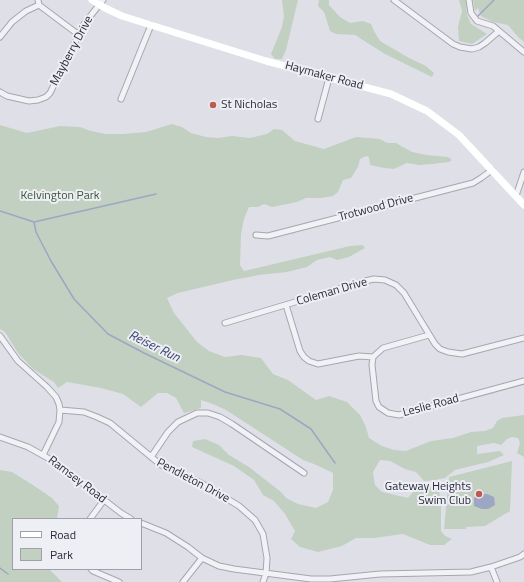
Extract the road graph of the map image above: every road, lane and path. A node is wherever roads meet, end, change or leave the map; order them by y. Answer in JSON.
{"nodes":[{"id":1,"x":92,"y":0,"type":"edge"},
{"id":2,"x":394,"y":0,"type":"edge"},
{"id":3,"x":469,"y":0,"type":"edge"},
{"id":4,"x":38,"y":2,"type":"edge"},
{"id":5,"x":101,"y":2,"type":"edge"},
{"id":6,"x":151,"y":25,"type":"junction"},
{"id":7,"x":499,"y":31,"type":"junction"},
{"id":8,"x":79,"y":35,"type":"junction"},
{"id":9,"x":0,"y":37,"type":"edge"},
{"id":10,"x":524,"y":52,"type":"edge"},
{"id":11,"x":329,"y":78,"type":"junction"},
{"id":12,"x":0,"y":92,"type":"edge"},
{"id":13,"x":121,"y":99,"type":"dead end"},
{"id":14,"x":318,"y":119,"type":"dead end"},
{"id":15,"x":492,"y":170,"type":"junction"},
{"id":16,"x":524,"y":172,"type":"edge"},
{"id":17,"x":516,"y":196,"type":"junction"},
{"id":18,"x":524,"y":205,"type":"edge"},
{"id":19,"x":256,"y":235,"type":"dead end"},
{"id":20,"x":286,"y":305,"type":"junction"},
{"id":21,"x":225,"y":323,"type":"dead end"},
{"id":22,"x":429,"y":335,"type":"junction"},
{"id":23,"x":0,"y":336,"type":"edge"},
{"id":24,"x":524,"y":338,"type":"edge"},
{"id":25,"x":373,"y":357,"type":"junction"},
{"id":26,"x":524,"y":381,"type":"edge"},
{"id":27,"x":60,"y":410,"type":"junction"},
{"id":28,"x":0,"y":437,"type":"edge"},
{"id":29,"x":43,"y":455,"type":"junction"},
{"id":30,"x":151,"y":457,"type":"junction"},
{"id":31,"x":304,"y":473,"type":"dead end"},
{"id":32,"x":104,"y":500,"type":"junction"},
{"id":33,"x":91,"y":518,"type":"edge"},
{"id":34,"x":130,"y":518,"type":"edge"},
{"id":35,"x":142,"y":523,"type":"edge"},
{"id":36,"x":524,"y":554,"type":"edge"},
{"id":37,"x":202,"y":558,"type":"junction"},
{"id":38,"x":491,"y":567,"type":"junction"},
{"id":39,"x":93,"y":570,"type":"edge"},
{"id":40,"x":266,"y":573,"type":"junction"},
{"id":41,"x":120,"y":582,"type":"edge"},
{"id":42,"x":183,"y":582,"type":"edge"},
{"id":43,"x":263,"y":582,"type":"edge"},
{"id":44,"x":497,"y":582,"type":"edge"}],
"edges":[{"from":1,"to":5,"type":"main road","name":"Haymaker Road"},
{"from":2,"to":7,"type":"street"},
{"from":3,"to":7,"type":"street"},
{"from":4,"to":8,"type":"street"},
{"from":4,"to":9,"type":"street"},
{"from":5,"to":6,"type":"main road","name":"Haymaker Road"},
{"from":5,"to":8,"type":"street","name":"Mayberry Drive"},
{"from":6,"to":11,"type":"main road","name":"Haymaker Road"},
{"from":6,"to":13,"type":"street"},
{"from":7,"to":10,"type":"street"},
{"from":8,"to":12,"type":"street","name":"Mayberry Drive"},
{"from":11,"to":14,"type":"street"},
{"from":11,"to":15,"type":"main road","name":"Haymaker Road"},
{"from":15,"to":17,"type":"main road","name":"Haymaker Road"},
{"from":15,"to":19,"type":"street","name":"Trotwood Drive"},
{"from":16,"to":17,"type":"street"},
{"from":17,"to":18,"type":"main road","name":"Haymaker Road"},
{"from":20,"to":21,"type":"street","name":"Coleman Drive"},
{"from":20,"to":22,"type":"street","name":"Coleman Drive"},
{"from":20,"to":25,"type":"street"},
{"from":22,"to":24,"type":"street","name":"Coleman Drive"},
{"from":22,"to":25,"type":"street"},
{"from":23,"to":27,"type":"street"},
{"from":25,"to":26,"type":"street","name":"Leslie Road"},
{"from":27,"to":29,"type":"street"},
{"from":27,"to":30,"type":"street","name":"Pendleton Drive"},
{"from":28,"to":29,"type":"street","name":"Ramsey Road"},
{"from":29,"to":32,"type":"street","name":"Ramsey Road"},
{"from":30,"to":31,"type":"street"},
{"from":30,"to":40,"type":"street","name":"Pendleton Drive"},
{"from":32,"to":33,"type":"street"},
{"from":32,"to":34,"type":"street","name":"Ramsey Road"},
{"from":35,"to":37,"type":"street"},
{"from":36,"to":38,"type":"street"},
{"from":37,"to":40,"type":"street"},
{"from":37,"to":42,"type":"street"},
{"from":38,"to":40,"type":"street"},
{"from":38,"to":44,"type":"street"},
{"from":39,"to":41,"type":"street"},
{"from":40,"to":43,"type":"street","name":"Pendleton Drive"}]}
